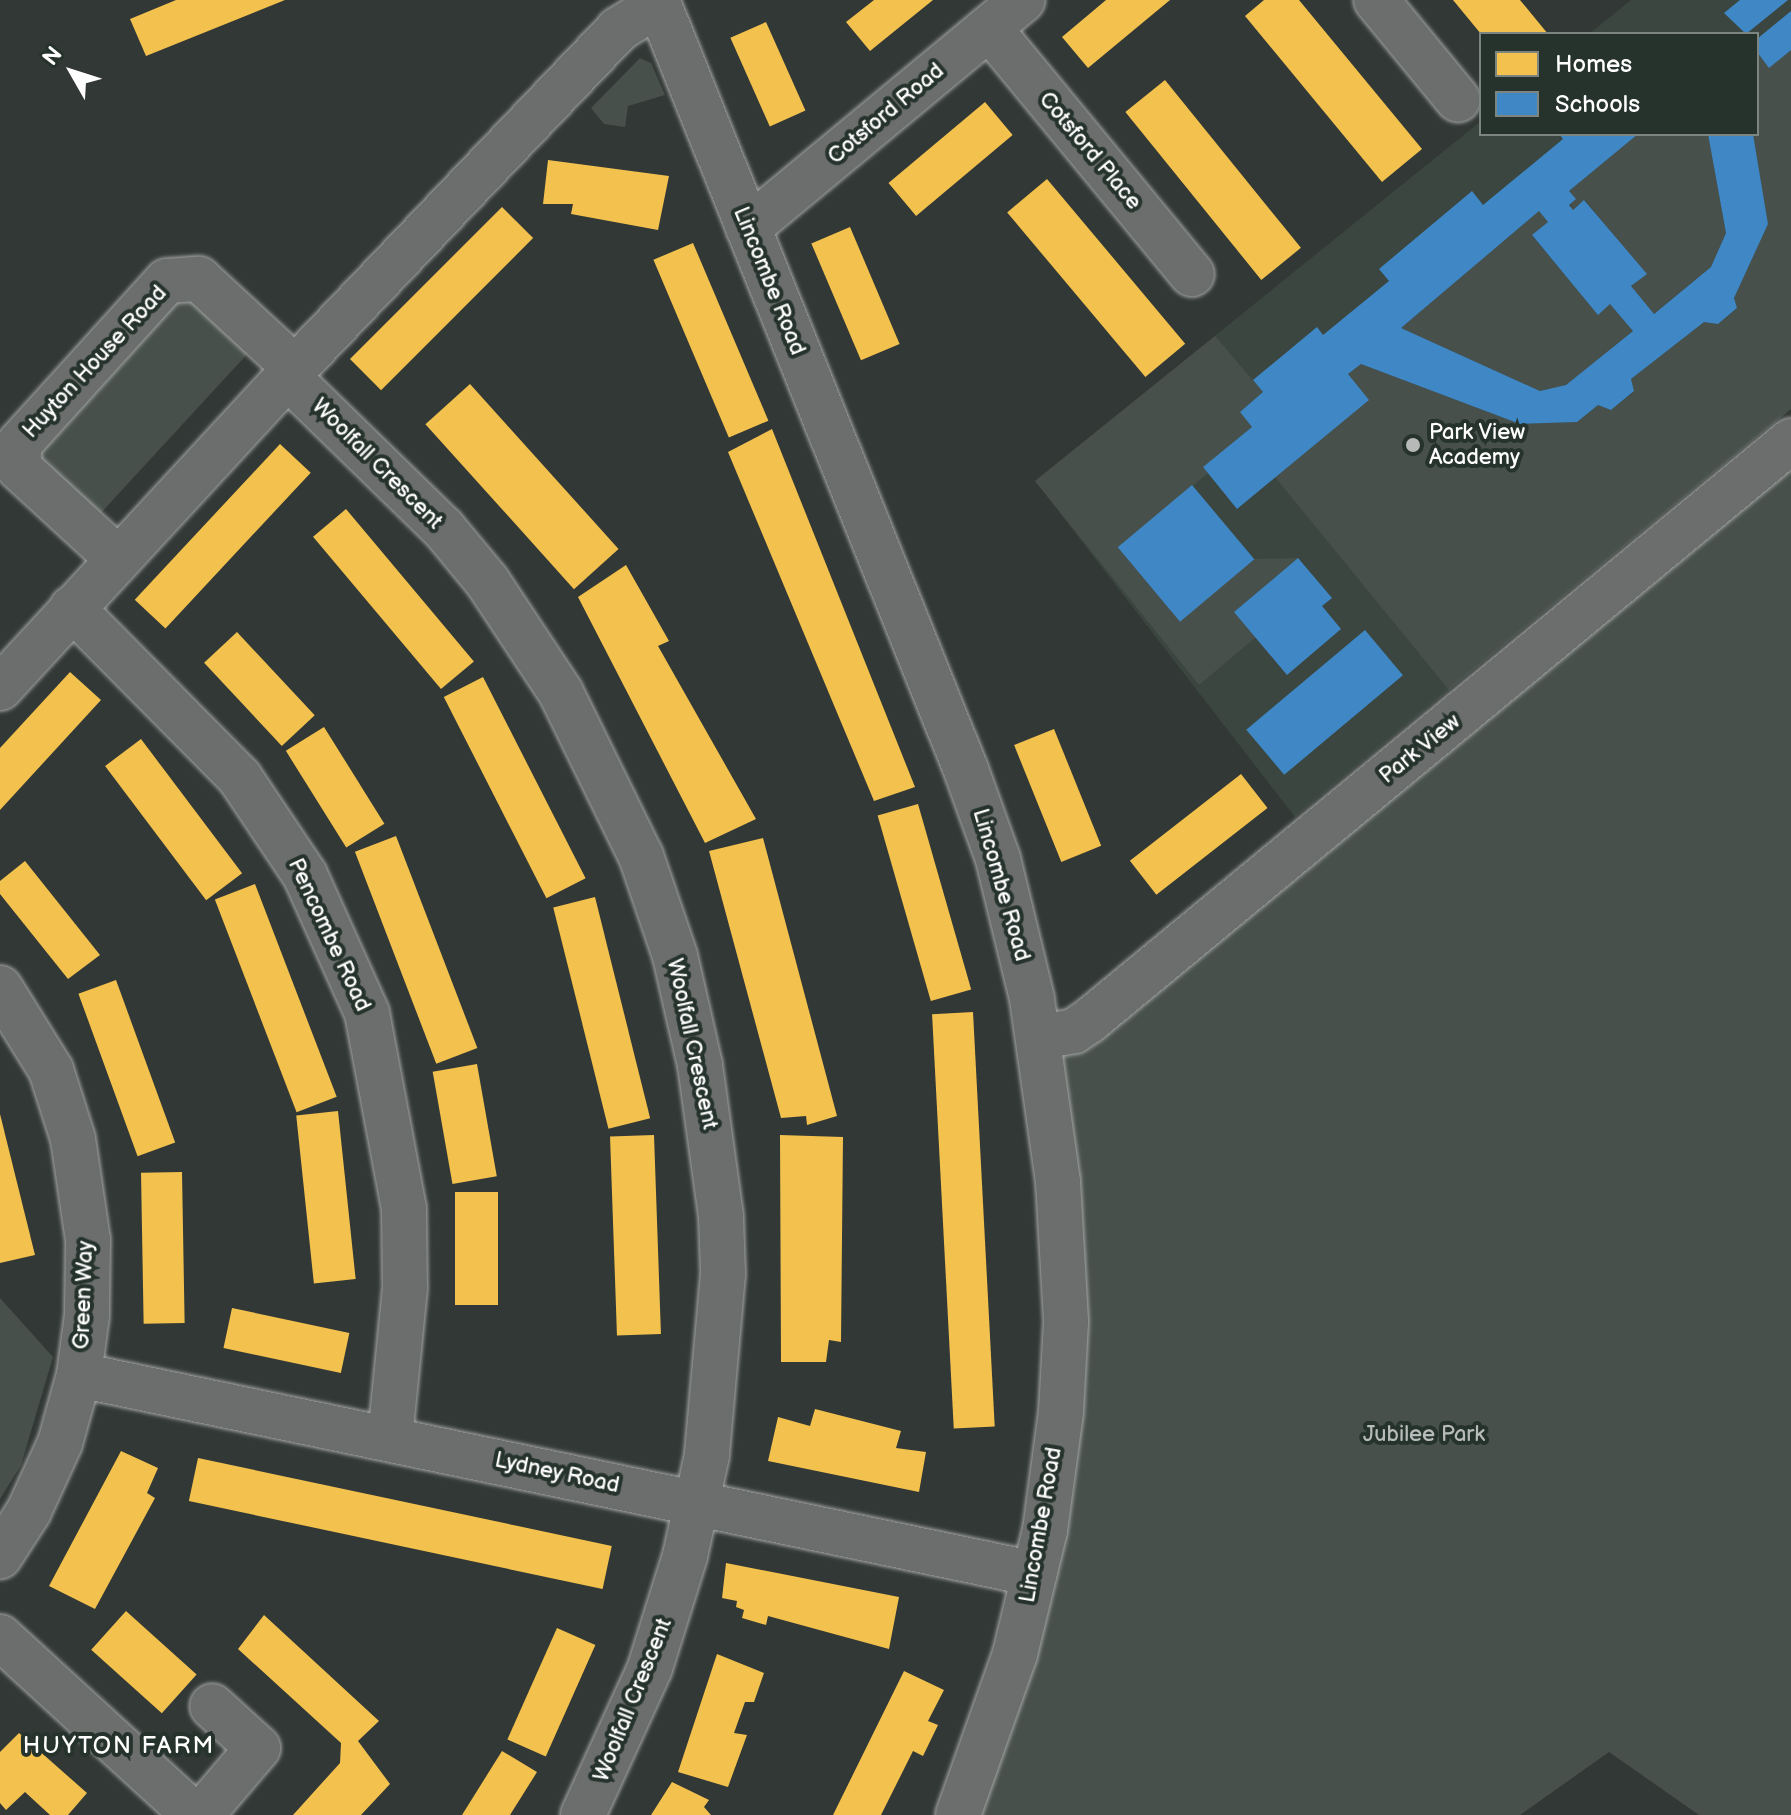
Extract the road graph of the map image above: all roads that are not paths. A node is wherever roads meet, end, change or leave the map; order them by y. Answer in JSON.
{"nodes":[{"id":1,"x":1023,"y":0,"type":"edge"},
{"id":2,"x":1376,"y":0,"type":"edge"},
{"id":3,"x":658,"y":2,"type":"edge"},
{"id":4,"x":989,"y":28,"type":"junction"},
{"id":5,"x":1458,"y":100,"type":"dead end"},
{"id":6,"x":748,"y":228,"type":"junction"},
{"id":7,"x":1192,"y":274,"type":"dead end"},
{"id":8,"x":291,"y":372,"type":"junction"},
{"id":9,"x":1791,"y":441,"type":"edge"},
{"id":10,"x":118,"y":559,"type":"junction"},
{"id":11,"x":72,"y":608,"type":"junction"},
{"id":12,"x":0,"y":688,"type":"edge"},
{"id":13,"x":0,"y":988,"type":"edge"},
{"id":14,"x":1038,"y":1037,"type":"junction"},
{"id":15,"x":79,"y":1375,"type":"junction"},
{"id":16,"x":390,"y":1438,"type":"junction"},
{"id":17,"x":697,"y":1502,"type":"junction"},
{"id":18,"x":0,"y":1556,"type":"edge"},
{"id":19,"x":1035,"y":1574,"type":"junction"},
{"id":20,"x":0,"y":1637,"type":"edge"},
{"id":21,"x":212,"y":1706,"type":"dead end"},
{"id":22,"x":194,"y":1815,"type":"edge"},
{"id":23,"x":201,"y":1815,"type":"edge"},
{"id":24,"x":583,"y":1815,"type":"edge"},
{"id":25,"x":958,"y":1815,"type":"edge"}],
"edges":[{"from":1,"to":4,"type":"street","name":"Cotsford Road"},
{"from":2,"to":5,"type":"street"},
{"from":3,"to":6,"type":"street","name":"Lincombe Road"},
{"from":3,"to":8,"type":"street"},
{"from":4,"to":6,"type":"street","name":"Cotsford Road"},
{"from":4,"to":7,"type":"street","name":"Cotsford Place"},
{"from":6,"to":14,"type":"street","name":"Lincombe Road"},
{"from":8,"to":10,"type":"street"},
{"from":8,"to":10,"type":"street","name":"Huyton House Road"},
{"from":8,"to":17,"type":"street","name":"Woolfall Crescent"},
{"from":9,"to":14,"type":"street","name":"Park View"},
{"from":10,"to":11,"type":"street"},
{"from":11,"to":12,"type":"street"},
{"from":11,"to":16,"type":"street","name":"Pencombe Road"},
{"from":13,"to":15,"type":"street","name":"Green Way"},
{"from":14,"to":19,"type":"street","name":"Lincombe Road"},
{"from":15,"to":16,"type":"street","name":"Lydney Road"},
{"from":15,"to":18,"type":"street","name":"Green Way"},
{"from":16,"to":17,"type":"street","name":"Lydney Road"},
{"from":17,"to":19,"type":"street","name":"Lydney Road"},
{"from":17,"to":24,"type":"street","name":"Woolfall Crescent"},
{"from":19,"to":25,"type":"street","name":"Lincombe Road"},
{"from":20,"to":22,"type":"street"},
{"from":21,"to":23,"type":"street"}]}
